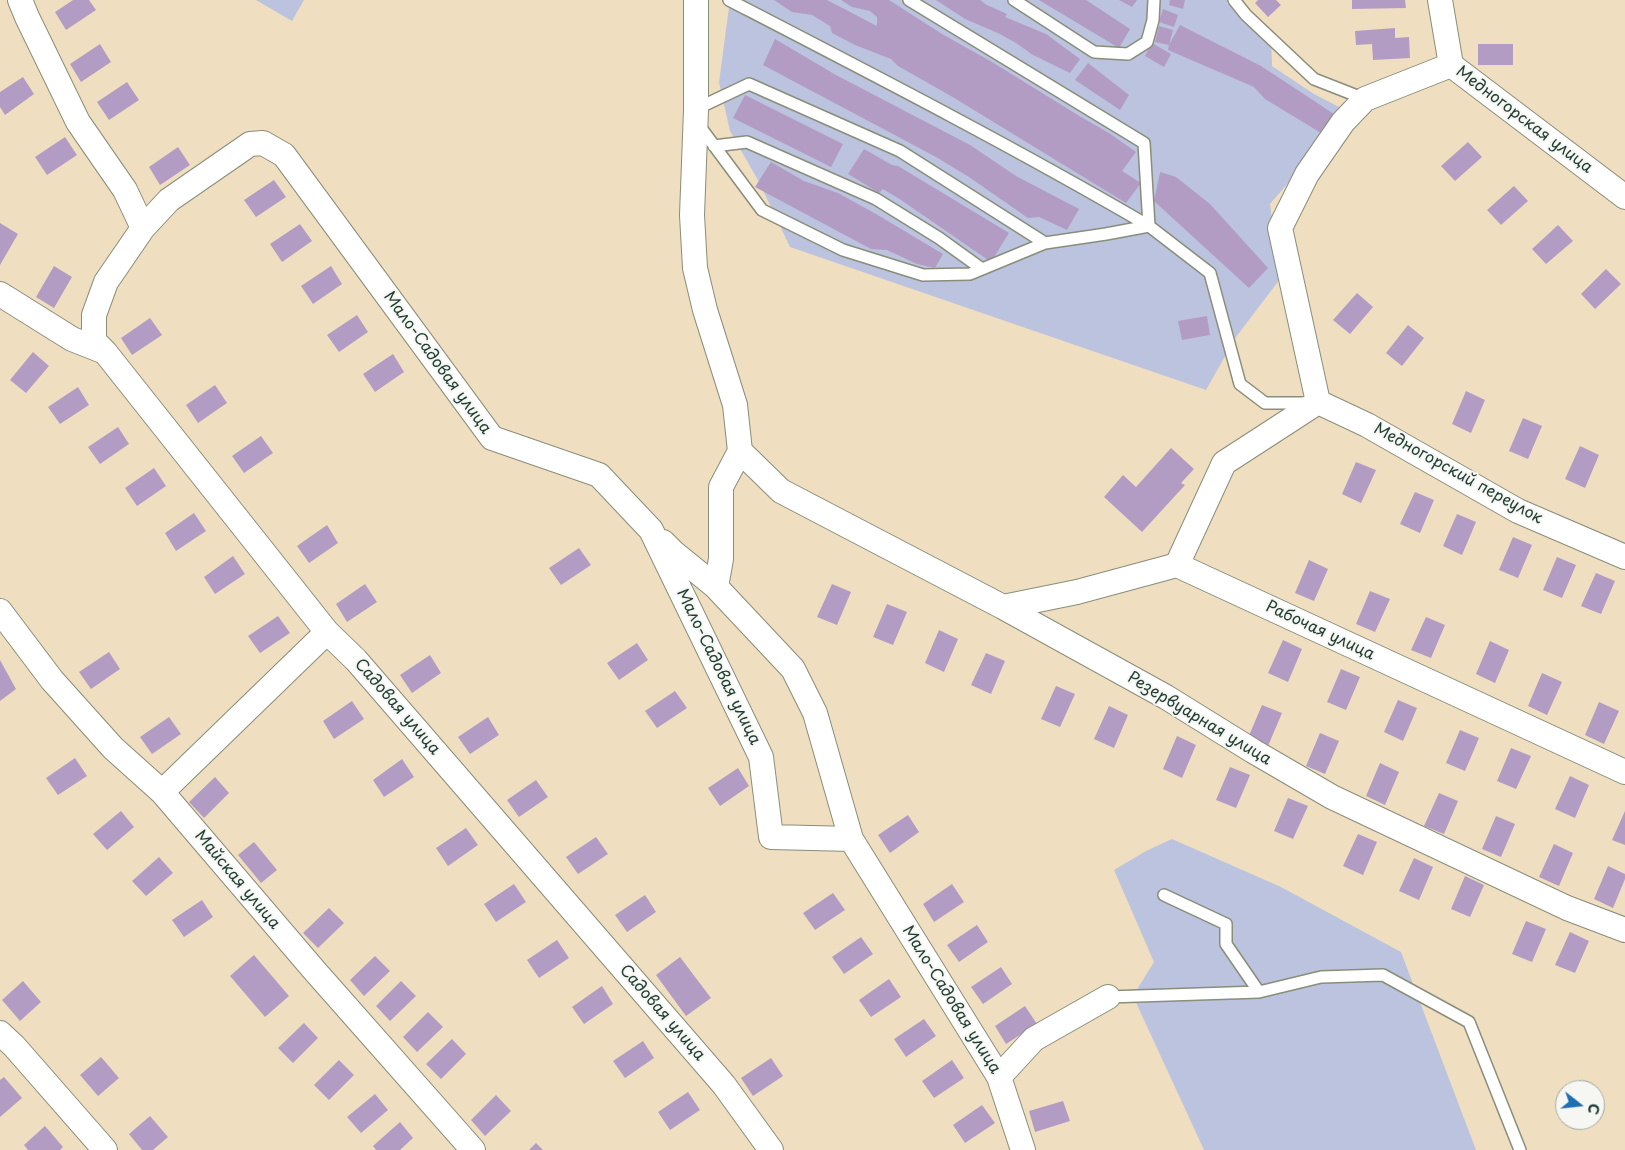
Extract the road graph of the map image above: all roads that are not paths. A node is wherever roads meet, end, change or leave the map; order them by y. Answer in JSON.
{"nodes":[{"id":1,"x":20,"y":0,"type":"edge"},
{"id":2,"x":696,"y":0,"type":"edge"},
{"id":3,"x":728,"y":0,"type":"edge"},
{"id":4,"x":908,"y":0,"type":"edge"},
{"id":5,"x":1014,"y":0,"type":"edge"},
{"id":6,"x":1154,"y":0,"type":"edge"},
{"id":7,"x":1234,"y":0,"type":"edge"},
{"id":8,"x":1440,"y":0,"type":"edge"},
{"id":9,"x":1451,"y":65,"type":"junction"},
{"id":10,"x":1365,"y":99,"type":"junction"},
{"id":11,"x":696,"y":115,"type":"junction"},
{"id":12,"x":714,"y":146,"type":"junction"},
{"id":13,"x":1621,"y":190,"type":"edge"},
{"id":14,"x":1149,"y":226,"type":"junction"},
{"id":15,"x":143,"y":228,"type":"junction"},
{"id":16,"x":1045,"y":243,"type":"junction"},
{"id":17,"x":982,"y":269,"type":"junction"},
{"id":18,"x":0,"y":294,"type":"edge"},
{"id":19,"x":105,"y":352,"type":"junction"},
{"id":20,"x":1318,"y":402,"type":"junction"},
{"id":21,"x":740,"y":451,"type":"junction"},
{"id":22,"x":651,"y":530,"type":"junction"},
{"id":23,"x":1625,"y":557,"type":"edge"},
{"id":24,"x":1177,"y":566,"type":"junction"},
{"id":25,"x":716,"y":587,"type":"junction"},
{"id":26,"x":1003,"y":607,"type":"junction"},
{"id":27,"x":0,"y":611,"type":"edge"},
{"id":28,"x":327,"y":632,"type":"junction"},
{"id":29,"x":1625,"y":772,"type":"edge"},
{"id":30,"x":162,"y":792,"type":"junction"},
{"id":31,"x":851,"y":840,"type":"junction"},
{"id":32,"x":1164,"y":895,"type":"dead end"},
{"id":33,"x":1625,"y":930,"type":"edge"},
{"id":34,"x":1258,"y":992,"type":"junction"},
{"id":35,"x":1108,"y":996,"type":"joint"},
{"id":36,"x":0,"y":1033,"type":"edge"},
{"id":37,"x":1000,"y":1077,"type":"junction"},
{"id":38,"x":105,"y":1150,"type":"edge"},
{"id":39,"x":473,"y":1150,"type":"edge"},
{"id":40,"x":771,"y":1150,"type":"edge"},
{"id":41,"x":1023,"y":1150,"type":"edge"},
{"id":42,"x":1520,"y":1150,"type":"edge"}],
"edges":[{"from":1,"to":15,"type":"street"},
{"from":2,"to":11,"type":"street"},
{"from":3,"to":14,"type":"lane"},
{"from":4,"to":14,"type":"lane"},
{"from":5,"to":6,"type":"lane"},
{"from":7,"to":10,"type":"lane"},
{"from":8,"to":9,"type":"street","name":"Медногорская улица"},
{"from":9,"to":10,"type":"street"},
{"from":9,"to":13,"type":"street","name":"Медногорская улица"},
{"from":10,"to":20,"type":"street"},
{"from":11,"to":12,"type":"lane"},
{"from":11,"to":16,"type":"lane"},
{"from":11,"to":21,"type":"street"},
{"from":12,"to":17,"type":"lane"},
{"from":12,"to":17,"type":"lane"},
{"from":14,"to":16,"type":"lane"},
{"from":14,"to":20,"type":"lane"},
{"from":15,"to":19,"type":"street","name":"Мало-Садовая улица"},
{"from":15,"to":22,"type":"street","name":"Мало-Садовая улица"},
{"from":16,"to":17,"type":"lane"},
{"from":18,"to":19,"type":"street"},
{"from":19,"to":28,"type":"street","name":"Садовая улица"},
{"from":20,"to":23,"type":"street","name":"Медногорский переулок"},
{"from":20,"to":24,"type":"street"},
{"from":21,"to":25,"type":"street"},
{"from":21,"to":26,"type":"street","name":"Резервуарная улица"},
{"from":22,"to":25,"type":"street"},
{"from":22,"to":31,"type":"street","name":"Мало-Садовая улица"},
{"from":24,"to":26,"type":"street"},
{"from":24,"to":29,"type":"street","name":"Рабочая улица"},
{"from":25,"to":31,"type":"street"},
{"from":26,"to":33,"type":"street","name":"Резервуарная улица"},
{"from":27,"to":30,"type":"street","name":"Майская улица"},
{"from":28,"to":30,"type":"street"},
{"from":28,"to":40,"type":"street","name":"Садовая улица"},
{"from":30,"to":39,"type":"street","name":"Майская улица"},
{"from":31,"to":37,"type":"street","name":"Мало-Садовая улица"},
{"from":32,"to":34,"type":"lane"},
{"from":34,"to":35,"type":"lane"},
{"from":34,"to":42,"type":"lane"},
{"from":35,"to":37,"type":"street"},
{"from":36,"to":38,"type":"street"},
{"from":37,"to":41,"type":"street","name":"Мало-Садовая улица"}]}
